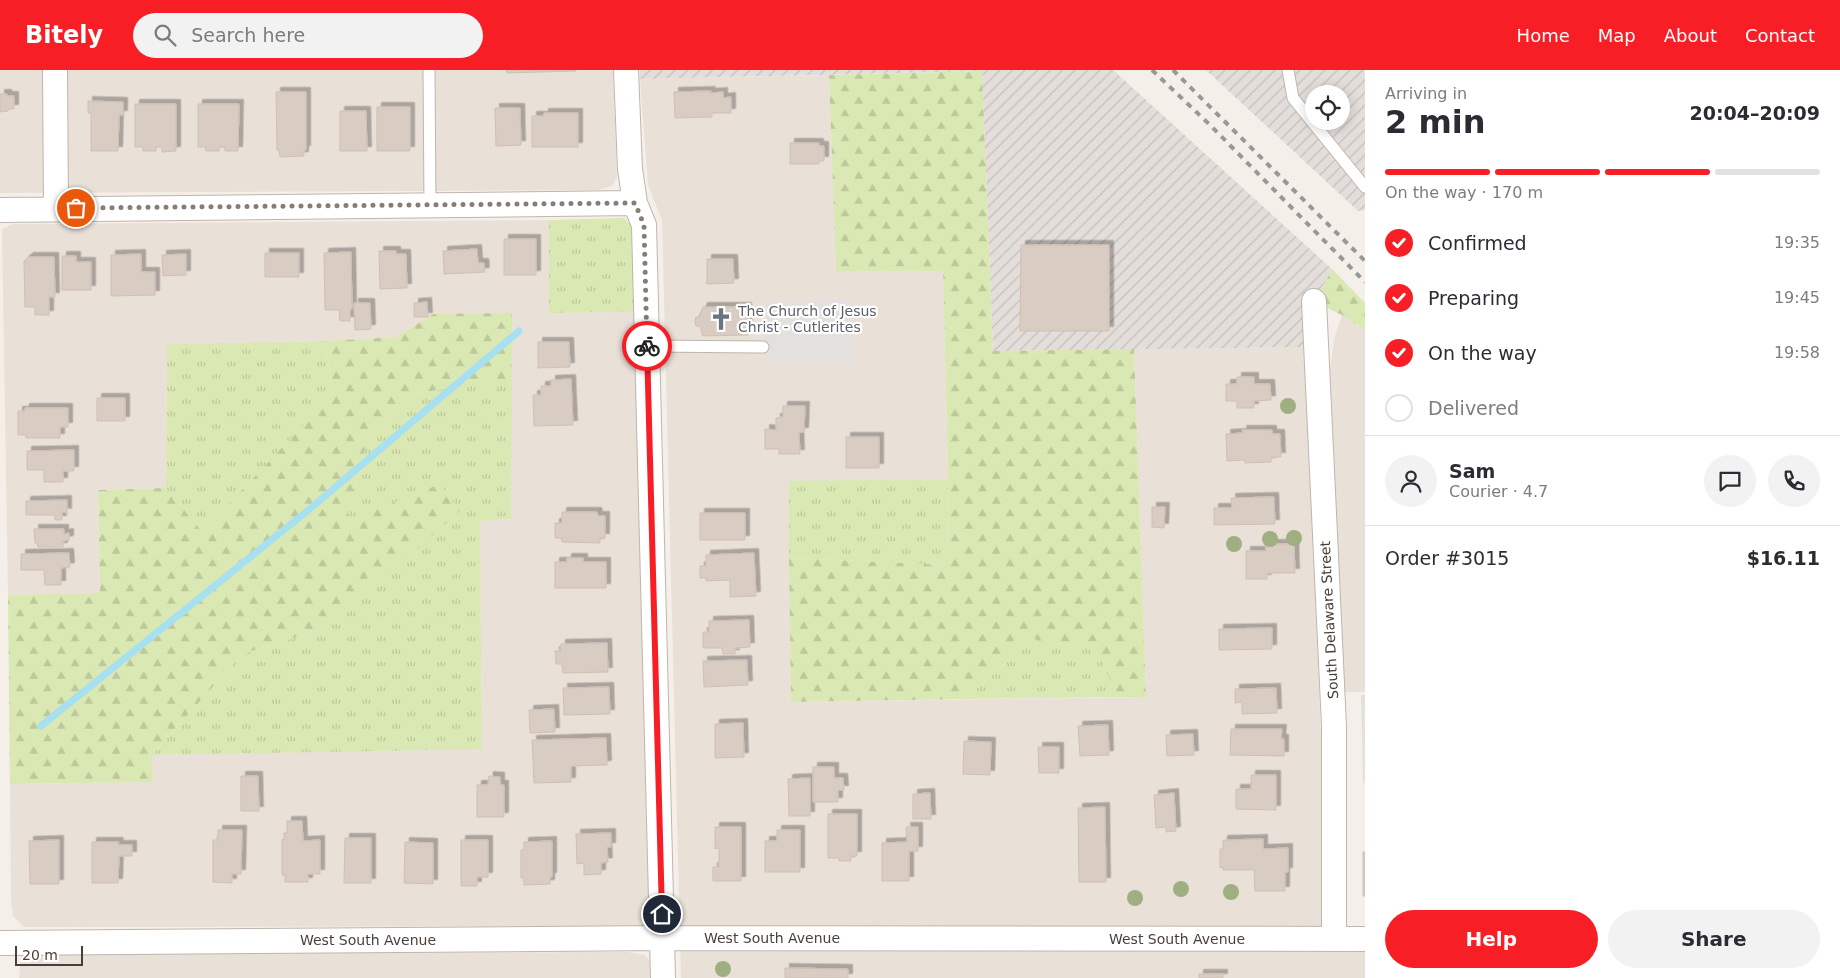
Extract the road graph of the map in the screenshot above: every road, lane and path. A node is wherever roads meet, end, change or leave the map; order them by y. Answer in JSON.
{"nodes":[{"id":1,"x":55,"y":70,"type":"edge"},
{"id":2,"x":429,"y":70,"type":"edge"},
{"id":3,"x":626,"y":70,"type":"edge"},
{"id":4,"x":1288,"y":70,"type":"edge"},
{"id":5,"x":1365,"y":187,"type":"edge"},
{"id":6,"x":635,"y":203,"type":"junction"},
{"id":7,"x":430,"y":205,"type":"junction"},
{"id":8,"x":56,"y":208,"type":"junction"},
{"id":9,"x":0,"y":210,"type":"edge"},
{"id":10,"x":1314,"y":301,"type":"dead end"},
{"id":11,"x":648,"y":346,"type":"junction"},
{"id":12,"x":763,"y":347,"type":"dead end"},
{"id":13,"x":662,"y":938,"type":"junction"},
{"id":14,"x":1365,"y":938,"type":"edge"},
{"id":15,"x":1334,"y":939,"type":"junction"},
{"id":16,"x":0,"y":943,"type":"edge"},
{"id":17,"x":663,"y":978,"type":"edge"}],
"edges":[{"from":1,"to":8,"type":"street"},
{"from":2,"to":7,"type":"lane"},
{"from":3,"to":6,"type":"street"},
{"from":4,"to":5,"type":"lane"},
{"from":6,"to":7,"type":"street"},
{"from":6,"to":11,"type":"street"},
{"from":7,"to":8,"type":"street"},
{"from":8,"to":9,"type":"street"},
{"from":10,"to":15,"type":"street","name":"South Delaware Street"},
{"from":11,"to":12,"type":"lane"},
{"from":11,"to":13,"type":"street"},
{"from":13,"to":15,"type":"street","name":"West South Avenue"},
{"from":13,"to":16,"type":"street","name":"West South Avenue"},
{"from":13,"to":17,"type":"street"},
{"from":14,"to":15,"type":"street","name":"West South Avenue"}]}
